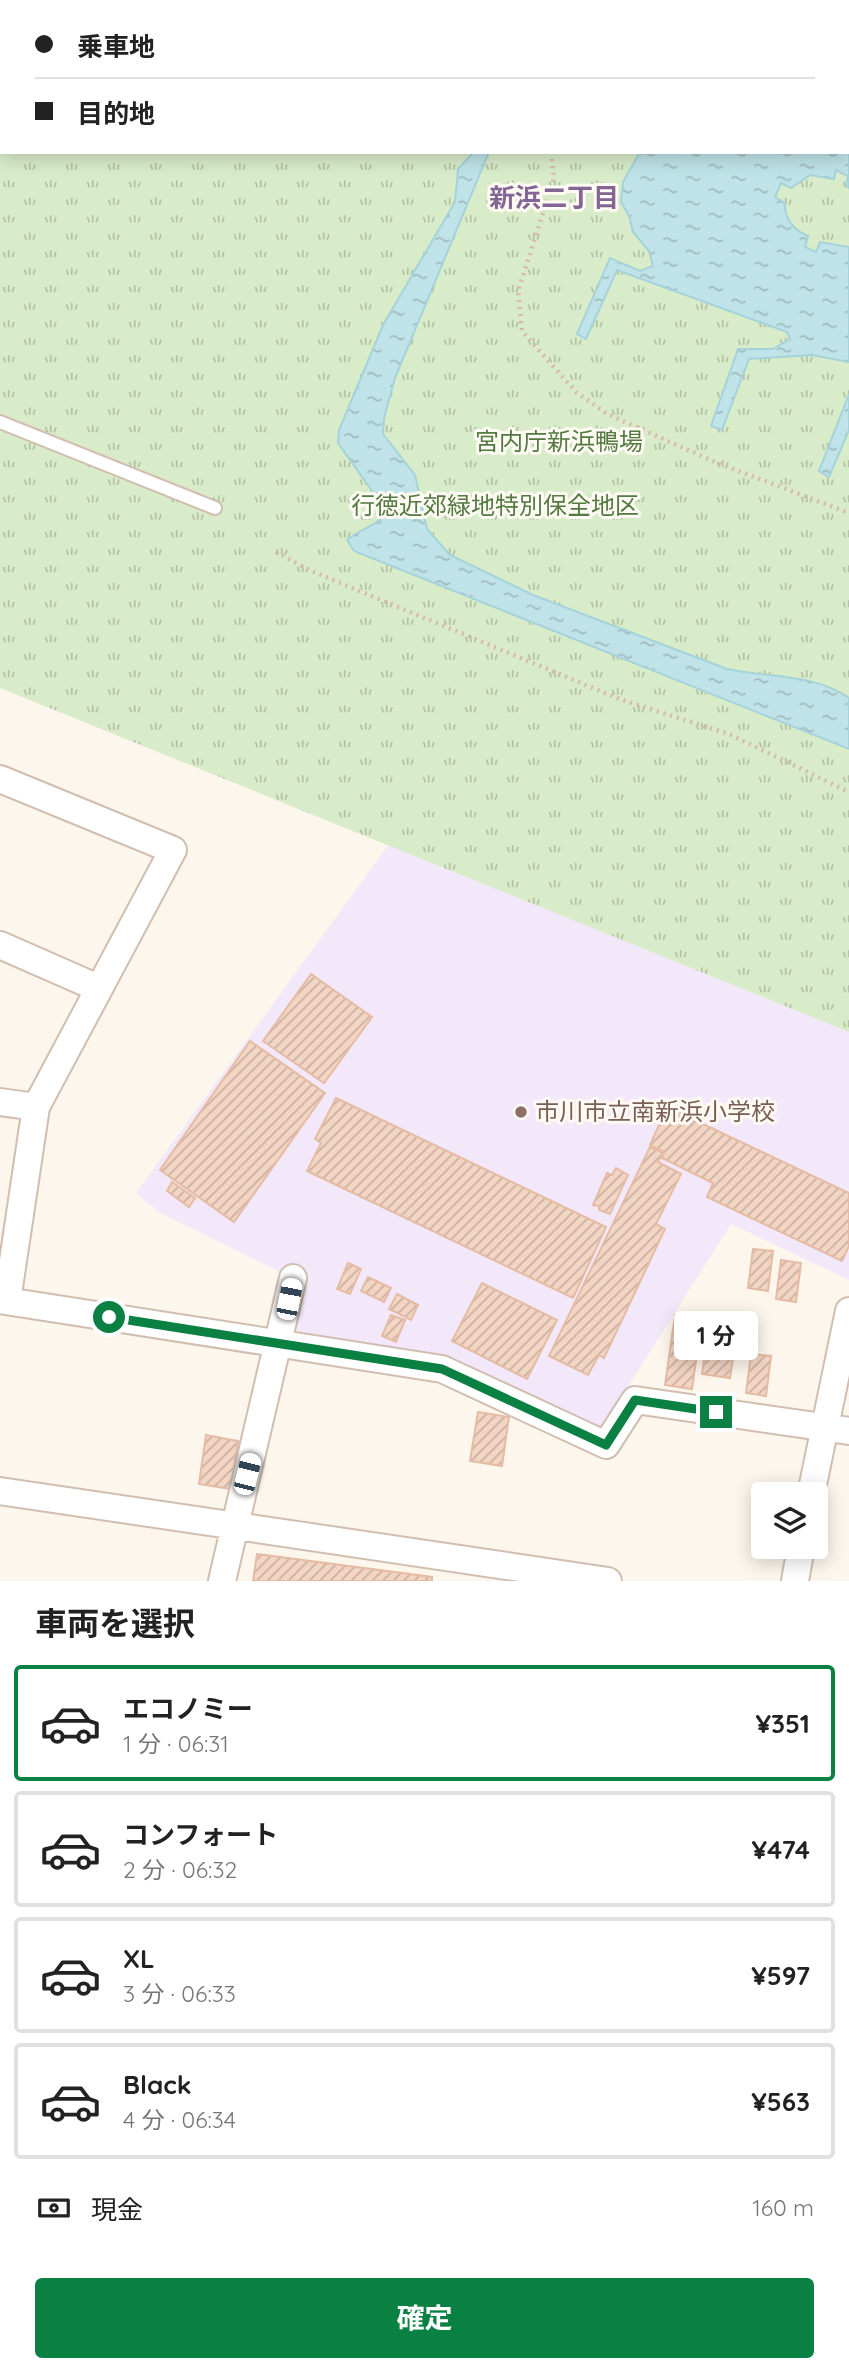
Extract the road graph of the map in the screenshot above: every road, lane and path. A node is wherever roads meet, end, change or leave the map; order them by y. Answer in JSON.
{"nodes":[{"id":1,"x":551,"y":154,"type":"edge"},
{"id":2,"x":0,"y":422,"type":"edge"},
{"id":3,"x":215,"y":508,"type":"dead end"},
{"id":4,"x":849,"y":513,"type":"edge"},
{"id":5,"x":276,"y":552,"type":"dead end"},
{"id":6,"x":0,"y":779,"type":"edge"},
{"id":7,"x":849,"y":792,"type":"edge"},
{"id":8,"x":0,"y":945,"type":"edge"},
{"id":9,"x":98,"y":988,"type":"junction"},
{"id":10,"x":0,"y":1102,"type":"edge"},
{"id":11,"x":36,"y":1107,"type":"junction"},
{"id":12,"x":293,"y":1278,"type":"dead end"},
{"id":13,"x":3,"y":1300,"type":"edge"},
{"id":14,"x":849,"y":1311,"type":"edge"},
{"id":15,"x":279,"y":1343,"type":"junction"},
{"id":16,"x":837,"y":1429,"type":"edge"},
{"id":17,"x":816,"y":1482,"type":"edge"},
{"id":18,"x":0,"y":1491,"type":"edge"},
{"id":19,"x":234,"y":1527,"type":"junction"},
{"id":20,"x":799,"y":1559,"type":"edge"},
{"id":21,"x":222,"y":1581,"type":"edge"},
{"id":22,"x":608,"y":1581,"type":"edge"},
{"id":23,"x":795,"y":1581,"type":"edge"}],
"edges":[{"from":1,"to":4,"type":"path"},
{"from":2,"to":3,"type":"lane"},
{"from":5,"to":7,"type":"path"},
{"from":6,"to":9,"type":"street"},
{"from":8,"to":9,"type":"street"},
{"from":9,"to":11,"type":"street"},
{"from":10,"to":11,"type":"street"},
{"from":11,"to":13,"type":"street"},
{"from":12,"to":15,"type":"street"},
{"from":13,"to":15,"type":"street"},
{"from":14,"to":16,"type":"street"},
{"from":15,"to":16,"type":"street"},
{"from":15,"to":19,"type":"street"},
{"from":16,"to":17,"type":"street"},
{"from":18,"to":19,"type":"street"},
{"from":19,"to":21,"type":"street"},
{"from":19,"to":22,"type":"street"},
{"from":20,"to":23,"type":"street"}]}
